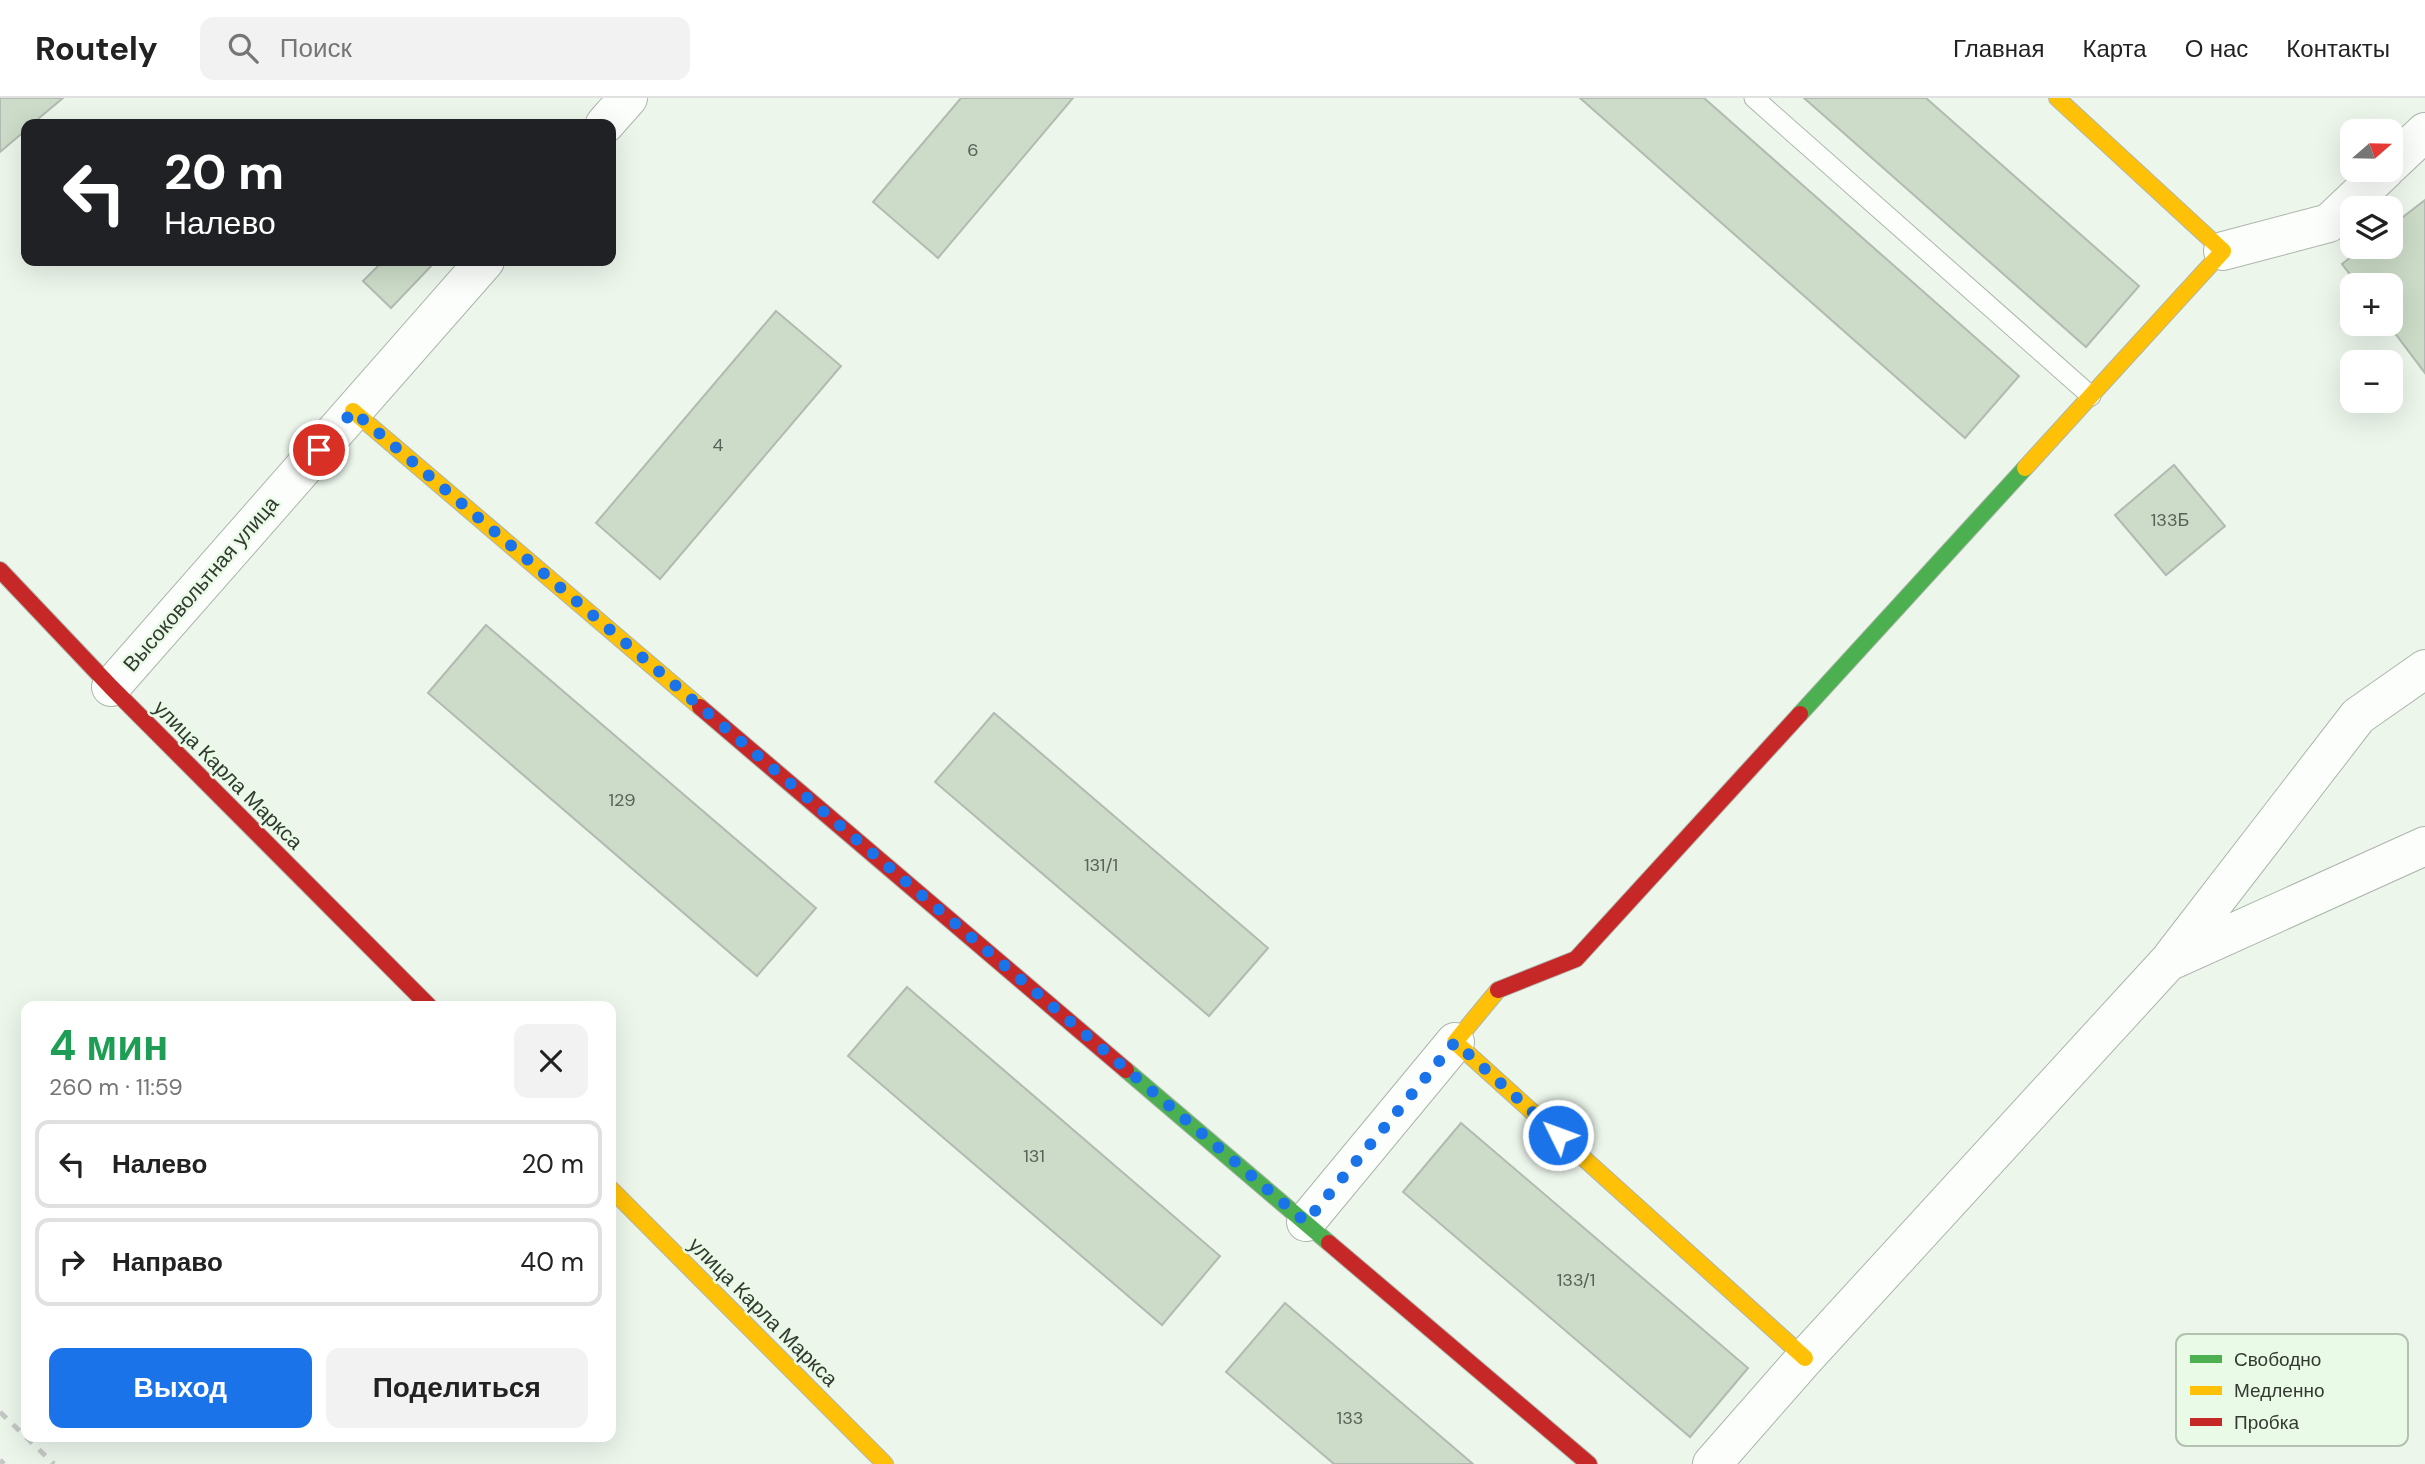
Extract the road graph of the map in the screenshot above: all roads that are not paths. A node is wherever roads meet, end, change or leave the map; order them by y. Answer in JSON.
{"nodes":[{"id":1,"x":628,"y":98,"type":"edge"},
{"id":2,"x":1754,"y":98,"type":"edge"},
{"id":3,"x":2057,"y":98,"type":"edge"},
{"id":4,"x":609,"y":119,"type":"edge"},
{"id":5,"x":2425,"y":132,"type":"edge"},
{"id":6,"x":2403,"y":153,"type":"edge"},
{"id":7,"x":2372,"y":182,"type":"edge"},
{"id":8,"x":2223,"y":251,"type":"junction"},
{"id":9,"x":481,"y":266,"type":"edge"},
{"id":10,"x":2091,"y":396,"type":"junction"},
{"id":11,"x":353,"y":411,"type":"junction"},
{"id":12,"x":0,"y":569,"type":"edge"},
{"id":13,"x":2425,"y":669,"type":"edge"},
{"id":14,"x":111,"y":687,"type":"junction"},
{"id":15,"x":2425,"y":846,"type":"edge"},
{"id":16,"x":2168,"y":962,"type":"junction"},
{"id":17,"x":424,"y":1001,"type":"edge"},
{"id":18,"x":1455,"y":1042,"type":"junction"},
{"id":19,"x":616,"y":1194,"type":"edge"},
{"id":20,"x":1306,"y":1222,"type":"junction"},
{"id":21,"x":1805,"y":1358,"type":"junction"},
{"id":22,"x":885,"y":1464,"type":"edge"},
{"id":23,"x":1589,"y":1464,"type":"edge"},
{"id":24,"x":1712,"y":1464,"type":"edge"}],
"edges":[{"from":1,"to":4,"type":"street"},
{"from":2,"to":10,"type":"lane"},
{"from":3,"to":8,"type":"street"},
{"from":5,"to":6,"type":"street"},
{"from":7,"to":8,"type":"street"},
{"from":8,"to":10,"type":"street"},
{"from":9,"to":11,"type":"street","name":"Высоковольтная улица"},
{"from":10,"to":18,"type":"street"},
{"from":11,"to":14,"type":"street","name":"Высоковольтная улица"},
{"from":11,"to":20,"type":"street"},
{"from":12,"to":14,"type":"street","name":"улица Карла Маркса"},
{"from":13,"to":16,"type":"street"},
{"from":14,"to":17,"type":"street","name":"улица Карла Маркса"},
{"from":15,"to":16,"type":"street"},
{"from":16,"to":21,"type":"street"},
{"from":18,"to":20,"type":"street"},
{"from":18,"to":21,"type":"street"},
{"from":19,"to":22,"type":"street","name":"улица Карла Маркса"},
{"from":20,"to":23,"type":"street"},
{"from":21,"to":24,"type":"street"}]}
